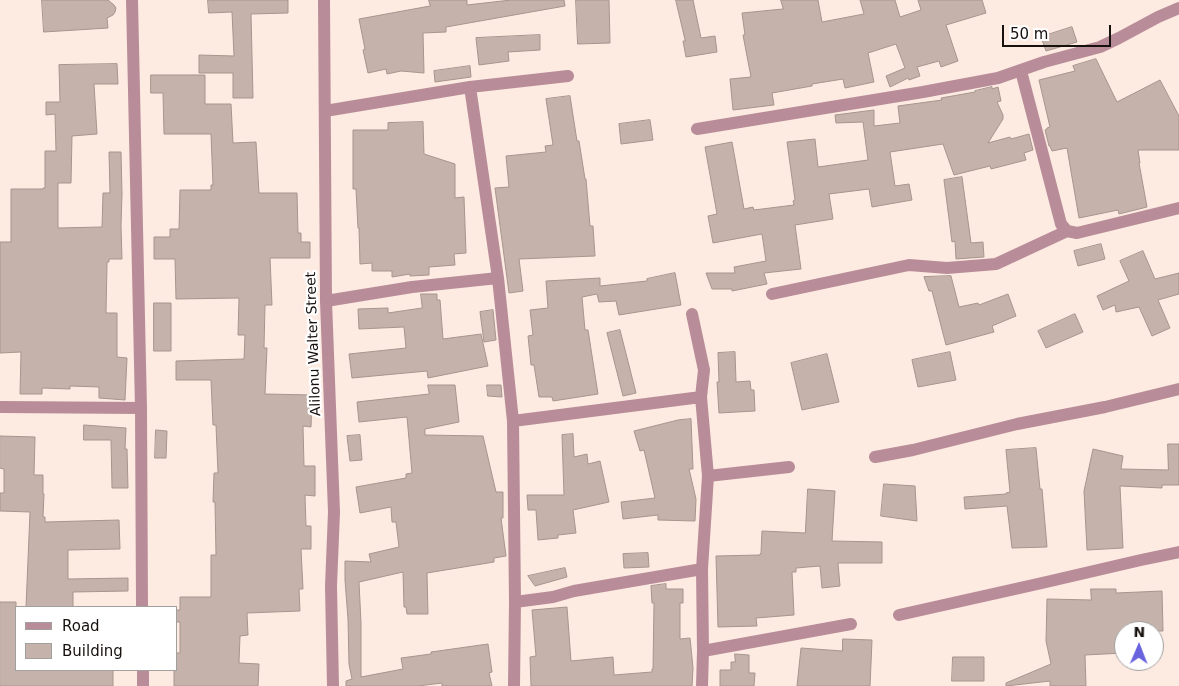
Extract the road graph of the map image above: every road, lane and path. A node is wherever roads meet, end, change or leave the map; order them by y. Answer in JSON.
{"nodes":[{"id":1,"x":132,"y":0,"type":"edge"},
{"id":2,"x":324,"y":0,"type":"edge"},
{"id":3,"x":1179,"y":8,"type":"edge"},
{"id":4,"x":1021,"y":70,"type":"junction"},
{"id":5,"x":568,"y":76,"type":"dead end"},
{"id":6,"x":470,"y":87,"type":"junction"},
{"id":7,"x":325,"y":110,"type":"junction"},
{"id":8,"x":697,"y":129,"type":"dead end"},
{"id":9,"x":1179,"y":208,"type":"edge"},
{"id":10,"x":1068,"y":231,"type":"junction"},
{"id":11,"x":498,"y":278,"type":"junction"},
{"id":12,"x":772,"y":294,"type":"dead end"},
{"id":13,"x":326,"y":301,"type":"junction"},
{"id":14,"x":692,"y":314,"type":"dead end"},
{"id":15,"x":1179,"y":389,"type":"edge"},
{"id":16,"x":701,"y":397,"type":"junction"},
{"id":17,"x":0,"y":407,"type":"edge"},
{"id":18,"x":141,"y":408,"type":"junction"},
{"id":19,"x":513,"y":421,"type":"junction"},
{"id":20,"x":875,"y":457,"type":"dead end"},
{"id":21,"x":789,"y":467,"type":"dead end"},
{"id":22,"x":708,"y":476,"type":"junction"},
{"id":23,"x":1179,"y":552,"type":"edge"},
{"id":24,"x":702,"y":569,"type":"junction"},
{"id":25,"x":515,"y":602,"type":"junction"},
{"id":26,"x":142,"y":606,"type":"edge"},
{"id":27,"x":899,"y":615,"type":"dead end"},
{"id":28,"x":851,"y":624,"type":"dead end"},
{"id":29,"x":703,"y":651,"type":"junction"},
{"id":30,"x":143,"y":671,"type":"edge"},
{"id":31,"x":143,"y":686,"type":"edge"},
{"id":32,"x":333,"y":686,"type":"edge"},
{"id":33,"x":514,"y":686,"type":"edge"},
{"id":34,"x":702,"y":686,"type":"edge"}],
"edges":[{"from":1,"to":18,"type":"street"},
{"from":2,"to":7,"type":"street","name":"Alilonu Walter Street"},
{"from":3,"to":4,"type":"street"},
{"from":4,"to":8,"type":"street"},
{"from":4,"to":10,"type":"street"},
{"from":5,"to":6,"type":"street"},
{"from":6,"to":7,"type":"street"},
{"from":6,"to":11,"type":"street"},
{"from":7,"to":13,"type":"street","name":"Alilonu Walter Street"},
{"from":9,"to":10,"type":"street"},
{"from":10,"to":12,"type":"street"},
{"from":11,"to":13,"type":"street"},
{"from":11,"to":19,"type":"street"},
{"from":13,"to":32,"type":"street","name":"Alilonu Walter Street"},
{"from":14,"to":16,"type":"street"},
{"from":15,"to":20,"type":"street"},
{"from":16,"to":19,"type":"street"},
{"from":16,"to":22,"type":"street"},
{"from":17,"to":18,"type":"street"},
{"from":18,"to":26,"type":"street"},
{"from":19,"to":25,"type":"street"},
{"from":21,"to":22,"type":"street"},
{"from":22,"to":24,"type":"street"},
{"from":23,"to":27,"type":"street"},
{"from":24,"to":25,"type":"street"},
{"from":24,"to":29,"type":"street"},
{"from":25,"to":33,"type":"street"},
{"from":28,"to":29,"type":"street"},
{"from":29,"to":34,"type":"street"},
{"from":30,"to":31,"type":"street"}]}
